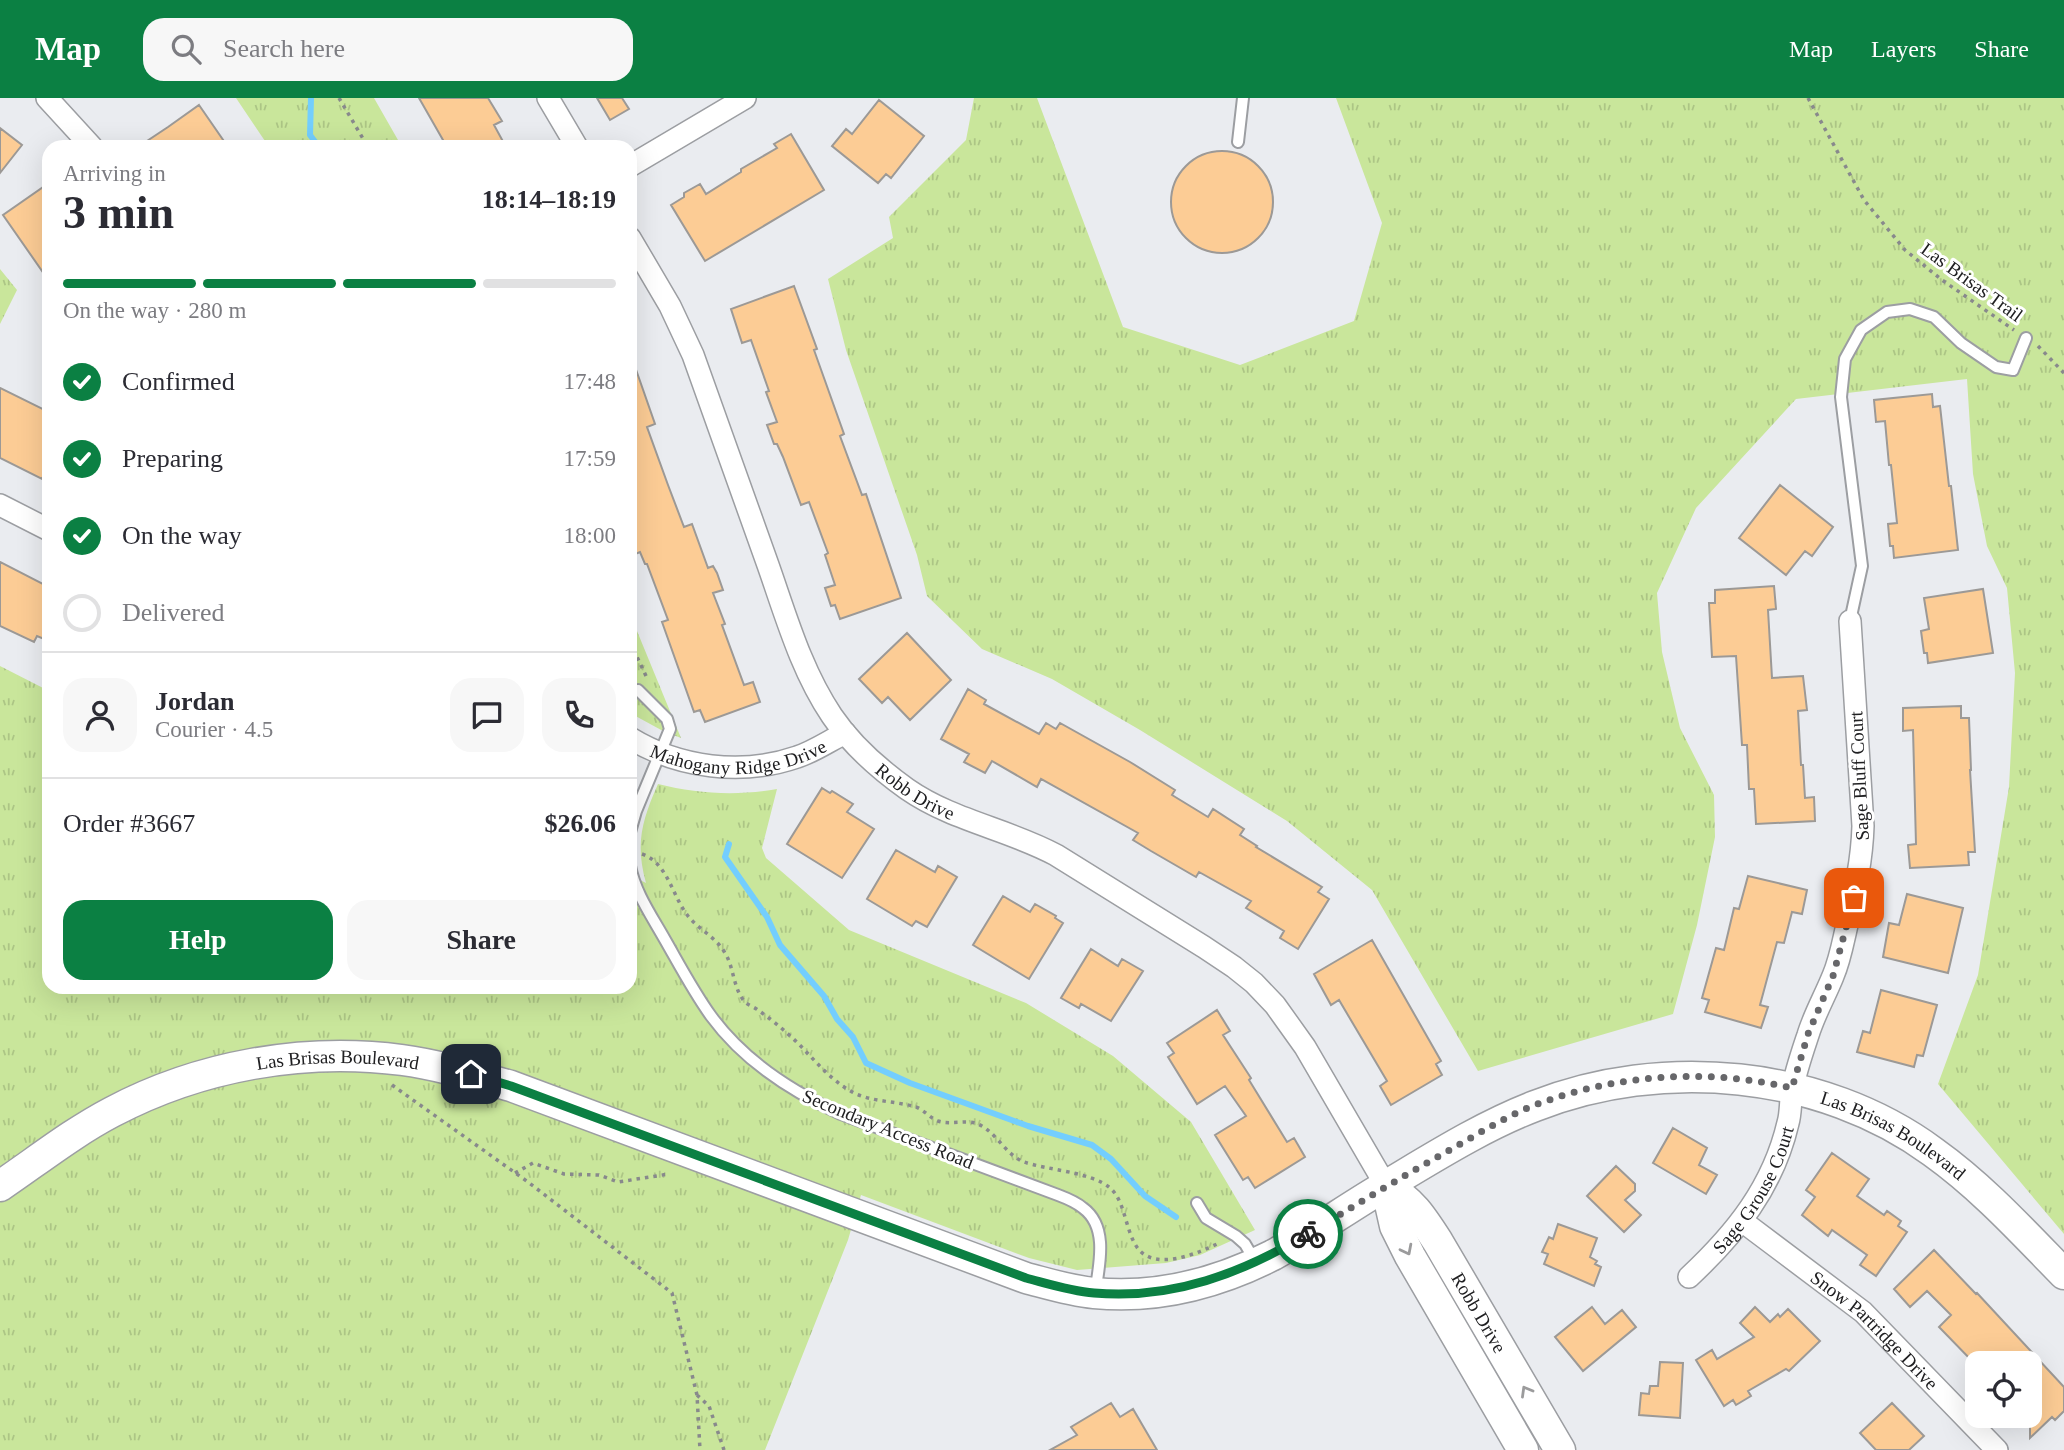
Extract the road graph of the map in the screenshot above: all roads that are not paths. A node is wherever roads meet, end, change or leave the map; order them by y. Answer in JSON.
{"nodes":[{"id":1,"x":47,"y":98,"type":"edge"},
{"id":2,"x":548,"y":98,"type":"edge"},
{"id":3,"x":745,"y":98,"type":"edge"},
{"id":4,"x":1242,"y":98,"type":"edge"},
{"id":5,"x":86,"y":140,"type":"edge"},
{"id":6,"x":573,"y":140,"type":"edge"},
{"id":7,"x":1238,"y":142,"type":"dead end"},
{"id":8,"x":637,"y":162,"type":"edge"},
{"id":9,"x":637,"y":250,"type":"edge"},
{"id":10,"x":2026,"y":338,"type":"road end"},
{"id":11,"x":0,"y":505,"type":"edge"},
{"id":12,"x":42,"y":526,"type":"edge"},
{"id":13,"x":1850,"y":621,"type":"joint"},
{"id":14,"x":638,"y":690,"type":"dead end"},
{"id":15,"x":845,"y":733,"type":"junction"},
{"id":16,"x":637,"y":741,"type":"edge"},
{"id":17,"x":659,"y":752,"type":"junction"},
{"id":18,"x":637,"y":806,"type":"edge"},
{"id":19,"x":637,"y":889,"type":"edge"},
{"id":20,"x":1792,"y":1088,"type":"junction"},
{"id":21,"x":0,"y":1186,"type":"edge"},
{"id":22,"x":1386,"y":1186,"type":"junction"},
{"id":23,"x":1197,"y":1203,"type":"dead end"},
{"id":24,"x":1742,"y":1221,"type":"junction"},
{"id":25,"x":1255,"y":1262,"type":"junction"},
{"id":26,"x":2064,"y":1275,"type":"edge"},
{"id":27,"x":1689,"y":1277,"type":"dead end"},
{"id":28,"x":1095,"y":1293,"type":"junction"},
{"id":29,"x":1522,"y":1450,"type":"edge"},
{"id":30,"x":1560,"y":1450,"type":"edge"},
{"id":31,"x":1997,"y":1450,"type":"edge"}],
"edges":[{"from":1,"to":5,"type":"street"},
{"from":2,"to":6,"type":"street"},
{"from":3,"to":8,"type":"street"},
{"from":4,"to":7,"type":"lane"},
{"from":9,"to":15,"type":"street","name":"Robb Drive"},
{"from":10,"to":13,"type":"lane"},
{"from":11,"to":12,"type":"street"},
{"from":13,"to":20,"type":"street","name":"Sage Bluff Court"},
{"from":14,"to":17,"type":"lane"},
{"from":15,"to":17,"type":"street","name":"Mahogany Ridge Drive"},
{"from":15,"to":22,"type":"street","name":"Robb Drive"},
{"from":16,"to":17,"type":"street","name":"Mahogany Ridge Drive"},
{"from":17,"to":18,"type":"lane"},
{"from":19,"to":28,"type":"lane","name":"Secondary Access Road"},
{"from":20,"to":22,"type":"street","name":"Las Brisas Boulevard"},
{"from":20,"to":24,"type":"street","name":"Sage Grouse Court"},
{"from":20,"to":26,"type":"street","name":"Las Brisas Boulevard"},
{"from":21,"to":28,"type":"street","name":"Las Brisas Boulevard"},
{"from":22,"to":25,"type":"street","name":"Las Brisas Boulevard"},
{"from":22,"to":29,"type":"street","name":"Robb Drive","one_way":true},
{"from":30,"to":22,"type":"street","name":"Robb Drive","one_way":true},
{"from":23,"to":25,"type":"lane"},
{"from":24,"to":27,"type":"street","name":"Sage Grouse Court"},
{"from":24,"to":31,"type":"street","name":"Snow Partridge Drive"},
{"from":25,"to":28,"type":"street","name":"Las Brisas Boulevard"}]}
